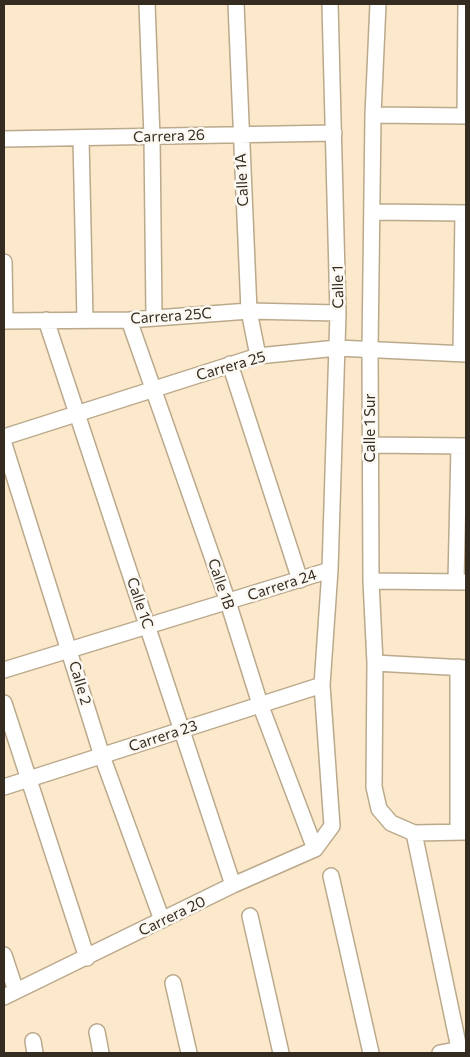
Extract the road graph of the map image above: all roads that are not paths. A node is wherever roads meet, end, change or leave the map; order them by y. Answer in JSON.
{"nodes":[{"id":1,"x":146,"y":4,"type":"edge"},
{"id":2,"x":236,"y":4,"type":"edge"},
{"id":3,"x":330,"y":4,"type":"edge"},
{"id":4,"x":378,"y":4,"type":"edge"},
{"id":5,"x":466,"y":4,"type":"edge"},
{"id":6,"x":373,"y":115,"type":"junction"},
{"id":7,"x":466,"y":116,"type":"edge"},
{"id":8,"x":334,"y":133,"type":"junction"},
{"id":9,"x":240,"y":134,"type":"junction"},
{"id":10,"x":152,"y":137,"type":"junction"},
{"id":11,"x":81,"y":138,"type":"junction"},
{"id":12,"x":4,"y":139,"type":"edge"},
{"id":13,"x":372,"y":212,"type":"junction"},
{"id":14,"x":465,"y":213,"type":"edge"},
{"id":15,"x":4,"y":262,"type":"edge"},
{"id":16,"x":249,"y":311,"type":"junction"},
{"id":17,"x":338,"y":313,"type":"junction"},
{"id":18,"x":154,"y":317,"type":"junction"},
{"id":19,"x":46,"y":320,"type":"junction"},
{"id":20,"x":85,"y":320,"type":"junction"},
{"id":21,"x":129,"y":320,"type":"junction"},
{"id":22,"x":4,"y":321,"type":"edge"},
{"id":23,"x":340,"y":348,"type":"junction"},
{"id":24,"x":365,"y":349,"type":"junction"},
{"id":25,"x":464,"y":353,"type":"edge"},
{"id":26,"x":258,"y":356,"type":"junction"},
{"id":27,"x":230,"y":364,"type":"junction"},
{"id":28,"x":154,"y":390,"type":"junction"},
{"id":29,"x":76,"y":414,"type":"junction"},
{"id":30,"x":4,"y":438,"type":"edge"},
{"id":31,"x":4,"y":444,"type":"edge"},
{"id":32,"x":370,"y":445,"type":"junction"},
{"id":33,"x":463,"y":446,"type":"edge"},
{"id":34,"x":330,"y":570,"type":"junction"},
{"id":35,"x":300,"y":580,"type":"junction"},
{"id":36,"x":371,"y":581,"type":"junction"},
{"id":37,"x":461,"y":582,"type":"edge"},
{"id":38,"x":228,"y":602,"type":"junction"},
{"id":39,"x":148,"y":627,"type":"junction"},
{"id":40,"x":70,"y":651,"type":"junction"},
{"id":41,"x":375,"y":663,"type":"junction"},
{"id":42,"x":462,"y":668,"type":"edge"},
{"id":43,"x":4,"y":670,"type":"edge"},
{"id":44,"x":322,"y":685,"type":"junction"},
{"id":45,"x":4,"y":703,"type":"edge"},
{"id":46,"x":260,"y":704,"type":"junction"},
{"id":47,"x":183,"y":730,"type":"junction"},
{"id":48,"x":102,"y":756,"type":"junction"},
{"id":49,"x":28,"y":778,"type":"junction"},
{"id":50,"x":4,"y":787,"type":"edge"},
{"id":51,"x":462,"y":832,"type":"edge"},
{"id":52,"x":414,"y":833,"type":"junction"},
{"id":53,"x":315,"y":849,"type":"junction"},
{"id":54,"x":331,"y":876,"type":"dead end"},
{"id":55,"x":233,"y":885,"type":"junction"},
{"id":56,"x":250,"y":916,"type":"dead end"},
{"id":57,"x":162,"y":920,"type":"junction"},
{"id":58,"x":4,"y":955,"type":"edge"},
{"id":59,"x":87,"y":958,"type":"junction"},
{"id":60,"x":173,"y":983,"type":"dead end"},
{"id":61,"x":10,"y":994,"type":"edge"},
{"id":62,"x":97,"y":1032,"type":"dead end"},
{"id":63,"x":462,"y":1050,"type":"edge"},
{"id":64,"x":101,"y":1053,"type":"edge"},
{"id":65,"x":189,"y":1053,"type":"edge"},
{"id":66,"x":281,"y":1053,"type":"edge"},
{"id":67,"x":371,"y":1053,"type":"edge"},
{"id":68,"x":440,"y":1053,"type":"edge"}],
"edges":[{"from":1,"to":10,"type":"street"},
{"from":2,"to":9,"type":"street","name":"Calle 1A"},
{"from":3,"to":8,"type":"street","name":"Calle 1"},
{"from":4,"to":6,"type":"street","name":"Calle 1 Sur"},
{"from":5,"to":7,"type":"street"},
{"from":6,"to":7,"type":"street"},
{"from":6,"to":13,"type":"street","name":"Calle 1 Sur"},
{"from":8,"to":9,"type":"street","name":"Carrera 26"},
{"from":8,"to":17,"type":"street","name":"Calle 1"},
{"from":9,"to":10,"type":"street","name":"Carrera 26"},
{"from":9,"to":16,"type":"street","name":"Calle 1A"},
{"from":10,"to":11,"type":"street","name":"Carrera 26"},
{"from":10,"to":18,"type":"street"},
{"from":11,"to":12,"type":"street","name":"Carrera 26"},
{"from":11,"to":20,"type":"street"},
{"from":13,"to":14,"type":"street"},
{"from":13,"to":24,"type":"street","name":"Calle 1 Sur"},
{"from":14,"to":25,"type":"street"},
{"from":15,"to":22,"type":"street"},
{"from":16,"to":17,"type":"street","name":"Carrera 25C"},
{"from":16,"to":18,"type":"street","name":"Carrera 25C"},
{"from":16,"to":26,"type":"street","name":"Calle 1A"},
{"from":17,"to":23,"type":"street","name":"Calle 1"},
{"from":18,"to":21,"type":"street","name":"Carrera 25C"},
{"from":19,"to":20,"type":"street","name":"Carrera 25C"},
{"from":19,"to":22,"type":"street","name":"Carrera 25C"},
{"from":19,"to":29,"type":"street","name":"Calle 1C"},
{"from":20,"to":21,"type":"street","name":"Carrera 25C"},
{"from":21,"to":28,"type":"street","name":"Calle 1B"},
{"from":23,"to":24,"type":"street","name":"Carrera 25"},
{"from":23,"to":26,"type":"street","name":"Carrera 25"},
{"from":23,"to":34,"type":"street","name":"Calle 1"},
{"from":24,"to":25,"type":"street","name":"Carrera 25"},
{"from":24,"to":32,"type":"street","name":"Calle 1 Sur"},
{"from":26,"to":27,"type":"street","name":"Carrera 25"},
{"from":27,"to":28,"type":"street","name":"Carrera 25"},
{"from":27,"to":35,"type":"street"},
{"from":28,"to":29,"type":"street","name":"Carrera 25"},
{"from":28,"to":38,"type":"street","name":"Calle 1B"},
{"from":29,"to":30,"type":"street","name":"Carrera 25"},
{"from":29,"to":39,"type":"street","name":"Calle 1C"},
{"from":31,"to":40,"type":"street","name":"Calle 2"},
{"from":32,"to":33,"type":"street"},
{"from":32,"to":36,"type":"street","name":"Calle 1 Sur"},
{"from":33,"to":37,"type":"street"},
{"from":34,"to":35,"type":"street","name":"Carrera 24"},
{"from":34,"to":44,"type":"street"},
{"from":35,"to":38,"type":"street","name":"Carrera 24"},
{"from":36,"to":37,"type":"street"},
{"from":36,"to":41,"type":"street","name":"Calle 1 Sur"},
{"from":38,"to":39,"type":"street","name":"Carrera 24"},
{"from":38,"to":46,"type":"street","name":"Calle 1B"},
{"from":39,"to":40,"type":"street","name":"Carrera 24"},
{"from":39,"to":47,"type":"street","name":"Calle 1C"},
{"from":40,"to":43,"type":"street","name":"Carrera 24"},
{"from":40,"to":48,"type":"street","name":"Calle 2"},
{"from":41,"to":42,"type":"street"},
{"from":41,"to":52,"type":"street","name":"Calle 1 Sur"},
{"from":42,"to":51,"type":"street"},
{"from":44,"to":46,"type":"street","name":"Carrera 23"},
{"from":44,"to":53,"type":"street","name":"Carrera 20"},
{"from":45,"to":49,"type":"street"},
{"from":46,"to":47,"type":"street","name":"Carrera 23"},
{"from":46,"to":53,"type":"street","name":"Calle 1B"},
{"from":47,"to":48,"type":"street","name":"Carrera 23"},
{"from":47,"to":55,"type":"street","name":"Calle 1C"},
{"from":48,"to":49,"type":"street","name":"Carrera 23"},
{"from":48,"to":57,"type":"street","name":"Calle 2"},
{"from":49,"to":50,"type":"street","name":"Carrera 23"},
{"from":49,"to":59,"type":"street"},
{"from":51,"to":52,"type":"street"},
{"from":52,"to":63,"type":"street"},
{"from":53,"to":55,"type":"street","name":"Carrera 20"},
{"from":54,"to":67,"type":"street"},
{"from":55,"to":57,"type":"street","name":"Carrera 20"},
{"from":56,"to":66,"type":"street"},
{"from":57,"to":59,"type":"street","name":"Carrera 20"},
{"from":58,"to":61,"type":"street"},
{"from":59,"to":61,"type":"street","name":"Carrera 20"},
{"from":60,"to":65,"type":"street"},
{"from":62,"to":64,"type":"street"},
{"from":63,"to":68,"type":"street"}]}
